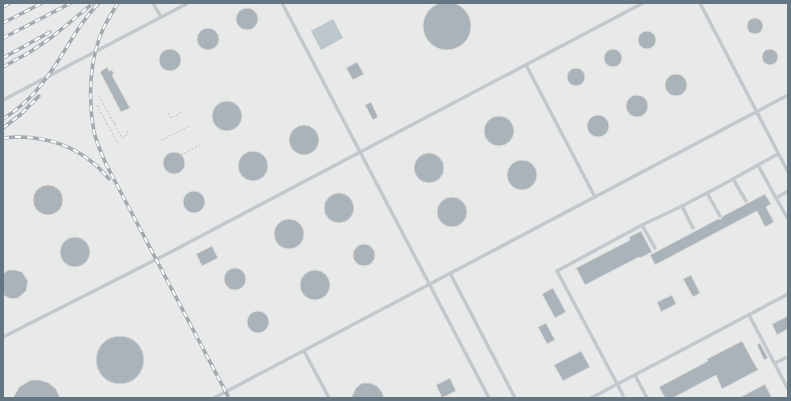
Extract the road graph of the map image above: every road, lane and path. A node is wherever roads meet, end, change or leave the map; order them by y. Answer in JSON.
{"nodes":[{"id":1,"x":153,"y":3,"type":"edge"},
{"id":2,"x":188,"y":3,"type":"edge"},
{"id":3,"x":282,"y":3,"type":"edge"},
{"id":4,"x":643,"y":3,"type":"edge"},
{"id":5,"x":700,"y":3,"type":"edge"},
{"id":6,"x":161,"y":17,"type":"junction"},
{"id":7,"x":526,"y":65,"type":"junction"},
{"id":8,"x":788,"y":95,"type":"edge"},
{"id":9,"x":99,"y":96,"type":"dead end"},
{"id":10,"x":3,"y":100,"type":"edge"},
{"id":11,"x":97,"y":105,"type":"dead end"},
{"id":12,"x":182,"y":112,"type":"dead end"},
{"id":13,"x":756,"y":112,"type":"junction"},
{"id":14,"x":168,"y":113,"type":"dead end"},
{"id":15,"x":107,"y":122,"type":"junction"},
{"id":16,"x":116,"y":122,"type":"dead end"},
{"id":17,"x":106,"y":126,"type":"dead end"},
{"id":18,"x":116,"y":126,"type":"junction"},
{"id":19,"x":189,"y":126,"type":"dead end"},
{"id":20,"x":126,"y":130,"type":"dead end"},
{"id":21,"x":162,"y":140,"type":"dead end"},
{"id":22,"x":117,"y":142,"type":"dead end"},
{"id":23,"x":200,"y":145,"type":"dead end"},
{"id":24,"x":360,"y":152,"type":"junction"},
{"id":25,"x":778,"y":154,"type":"junction"},
{"id":26,"x":181,"y":155,"type":"dead end"},
{"id":27,"x":788,"y":162,"type":"edge"},
{"id":28,"x":784,"y":164,"type":"junction"},
{"id":29,"x":758,"y":165,"type":"junction"},
{"id":30,"x":788,"y":172,"type":"edge"},
{"id":31,"x":733,"y":179,"type":"junction"},
{"id":32,"x":788,"y":191,"type":"edge"},
{"id":33,"x":707,"y":193,"type":"junction"},
{"id":34,"x":595,"y":197,"type":"junction"},
{"id":35,"x":776,"y":198,"type":"junction"},
{"id":36,"x":746,"y":201,"type":"dead end"},
{"id":37,"x":682,"y":206,"type":"junction"},
{"id":38,"x":720,"y":216,"type":"dead end"},
{"id":39,"x":788,"y":220,"type":"edge"},
{"id":40,"x":642,"y":225,"type":"junction"},
{"id":41,"x":693,"y":228,"type":"dead end"},
{"id":42,"x":655,"y":248,"type":"dead end"},
{"id":43,"x":450,"y":273,"type":"junction"},
{"id":44,"x":429,"y":284,"type":"junction"},
{"id":45,"x":788,"y":294,"type":"edge"},
{"id":46,"x":750,"y":315,"type":"junction"},
{"id":47,"x":3,"y":337,"type":"edge"},
{"id":48,"x":304,"y":351,"type":"junction"},
{"id":49,"x":788,"y":356,"type":"edge"},
{"id":50,"x":775,"y":363,"type":"junction"},
{"id":51,"x":635,"y":375,"type":"junction"},
{"id":52,"x":617,"y":384,"type":"junction"},
{"id":53,"x":788,"y":389,"type":"edge"},
{"id":54,"x":623,"y":395,"type":"dead end"},
{"id":55,"x":214,"y":398,"type":"edge"},
{"id":56,"x":329,"y":398,"type":"edge"},
{"id":57,"x":489,"y":398,"type":"edge"},
{"id":58,"x":515,"y":398,"type":"edge"},
{"id":59,"x":591,"y":398,"type":"edge"},
{"id":60,"x":647,"y":398,"type":"edge"}],
"edges":[{"from":1,"to":6,"type":"lane"},
{"from":2,"to":6,"type":"lane"},
{"from":3,"to":24,"type":"lane"},
{"from":4,"to":7,"type":"lane"},
{"from":5,"to":13,"type":"lane"},
{"from":6,"to":10,"type":"lane"},
{"from":7,"to":24,"type":"lane"},
{"from":7,"to":34,"type":"lane"},
{"from":8,"to":13,"type":"lane"},
{"from":9,"to":18,"type":"path"},
{"from":11,"to":15,"type":"path"},
{"from":12,"to":14,"type":"path"},
{"from":13,"to":25,"type":"lane"},
{"from":13,"to":34,"type":"lane"},
{"from":15,"to":17,"type":"path"},
{"from":15,"to":22,"type":"path"},
{"from":16,"to":18,"type":"path"},
{"from":18,"to":20,"type":"path"},
{"from":19,"to":21,"type":"path"},
{"from":23,"to":26,"type":"path"},
{"from":24,"to":44,"type":"lane"},
{"from":24,"to":47,"type":"lane"},
{"from":25,"to":28,"type":"lane"},
{"from":25,"to":29,"type":"lane"},
{"from":27,"to":28,"type":"lane"},
{"from":28,"to":30,"type":"lane"},
{"from":29,"to":31,"type":"lane"},
{"from":29,"to":35,"type":"lane"},
{"from":31,"to":33,"type":"lane"},
{"from":31,"to":36,"type":"lane"},
{"from":32,"to":35,"type":"lane"},
{"from":33,"to":37,"type":"lane"},
{"from":33,"to":38,"type":"lane"},
{"from":34,"to":43,"type":"lane"},
{"from":35,"to":39,"type":"lane"},
{"from":37,"to":40,"type":"lane"},
{"from":37,"to":41,"type":"lane"},
{"from":40,"to":42,"type":"lane"},
{"from":40,"to":52,"type":"lane"},
{"from":43,"to":44,"type":"lane"},
{"from":43,"to":58,"type":"lane"},
{"from":44,"to":48,"type":"lane"},
{"from":44,"to":57,"type":"lane"},
{"from":45,"to":46,"type":"lane"},
{"from":46,"to":50,"type":"lane"},
{"from":46,"to":51,"type":"lane"},
{"from":48,"to":55,"type":"lane"},
{"from":48,"to":56,"type":"lane"},
{"from":49,"to":50,"type":"lane"},
{"from":50,"to":53,"type":"lane"},
{"from":51,"to":52,"type":"lane"},
{"from":51,"to":60,"type":"lane"},
{"from":52,"to":54,"type":"lane"},
{"from":52,"to":59,"type":"lane"}]}
